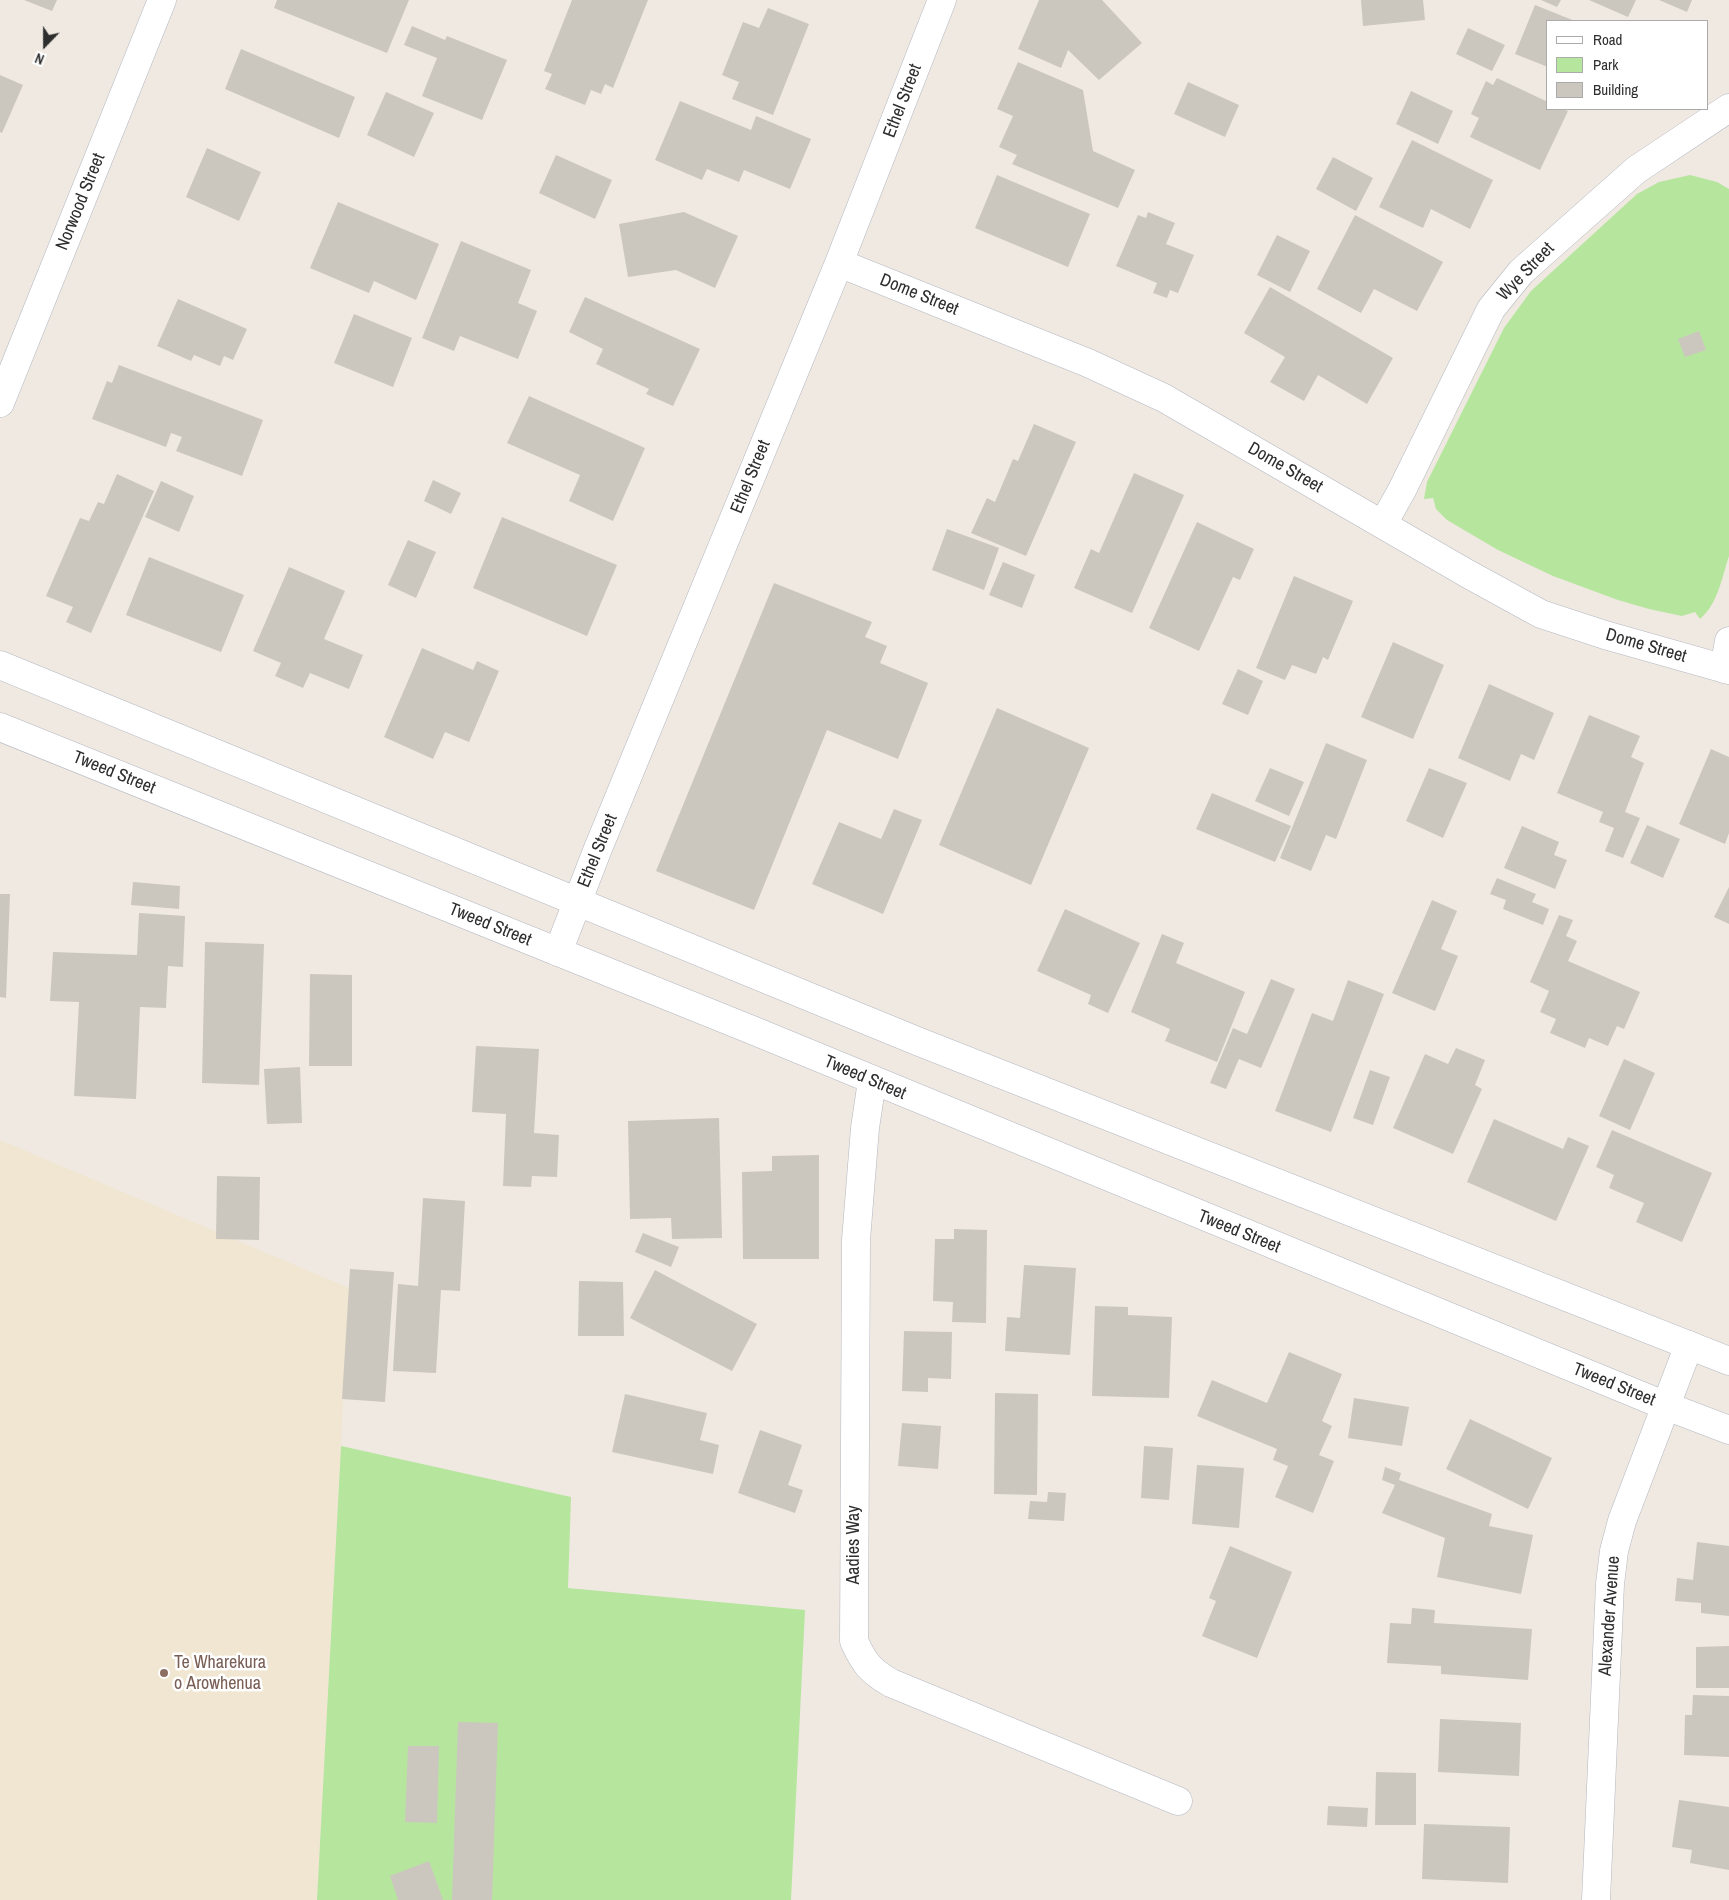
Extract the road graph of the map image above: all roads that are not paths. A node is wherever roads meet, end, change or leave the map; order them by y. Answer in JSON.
{"nodes":[{"id":1,"x":162,"y":0,"type":"edge"},
{"id":2,"x":942,"y":0,"type":"edge"},
{"id":3,"x":1729,"y":108,"type":"edge"},
{"id":4,"x":840,"y":263,"type":"junction"},
{"id":5,"x":0,"y":403,"type":"edge"},
{"id":6,"x":1383,"y":524,"type":"junction"},
{"id":7,"x":1729,"y":641,"type":"edge"},
{"id":8,"x":0,"y":665,"type":"edge"},
{"id":9,"x":1726,"y":669,"type":"edge"},
{"id":10,"x":0,"y":727,"type":"edge"},
{"id":11,"x":578,"y":901,"type":"junction"},
{"id":12,"x":558,"y":952,"type":"junction"},
{"id":13,"x":872,"y":1081,"type":"junction"},
{"id":14,"x":1689,"y":1345,"type":"junction"},
{"id":15,"x":1729,"y":1361,"type":"edge"},
{"id":16,"x":1666,"y":1406,"type":"junction"},
{"id":17,"x":1729,"y":1430,"type":"edge"},
{"id":18,"x":1178,"y":1801,"type":"dead end"},
{"id":19,"x":1596,"y":1900,"type":"edge"}],
"edges":[{"from":1,"to":5,"type":"street","name":"Norwood Street"},
{"from":2,"to":4,"type":"street","name":"Ethel Street"},
{"from":3,"to":6,"type":"street","name":"Wye Street"},
{"from":4,"to":6,"type":"street","name":"Dome Street"},
{"from":4,"to":11,"type":"street","name":"Ethel Street"},
{"from":6,"to":9,"type":"street","name":"Dome Street"},
{"from":7,"to":9,"type":"street"},
{"from":8,"to":11,"type":"street"},
{"from":10,"to":12,"type":"street","name":"Tweed Street"},
{"from":11,"to":12,"type":"street","name":"Ethel Street"},
{"from":11,"to":14,"type":"street"},
{"from":12,"to":13,"type":"street","name":"Tweed Street"},
{"from":13,"to":16,"type":"street","name":"Tweed Street"},
{"from":13,"to":18,"type":"street","name":"Aadies Way"},
{"from":14,"to":15,"type":"street"},
{"from":14,"to":16,"type":"street","name":"Alexander Avenue"},
{"from":16,"to":17,"type":"street","name":"Tweed Street"},
{"from":16,"to":19,"type":"street","name":"Alexander Avenue"}]}
